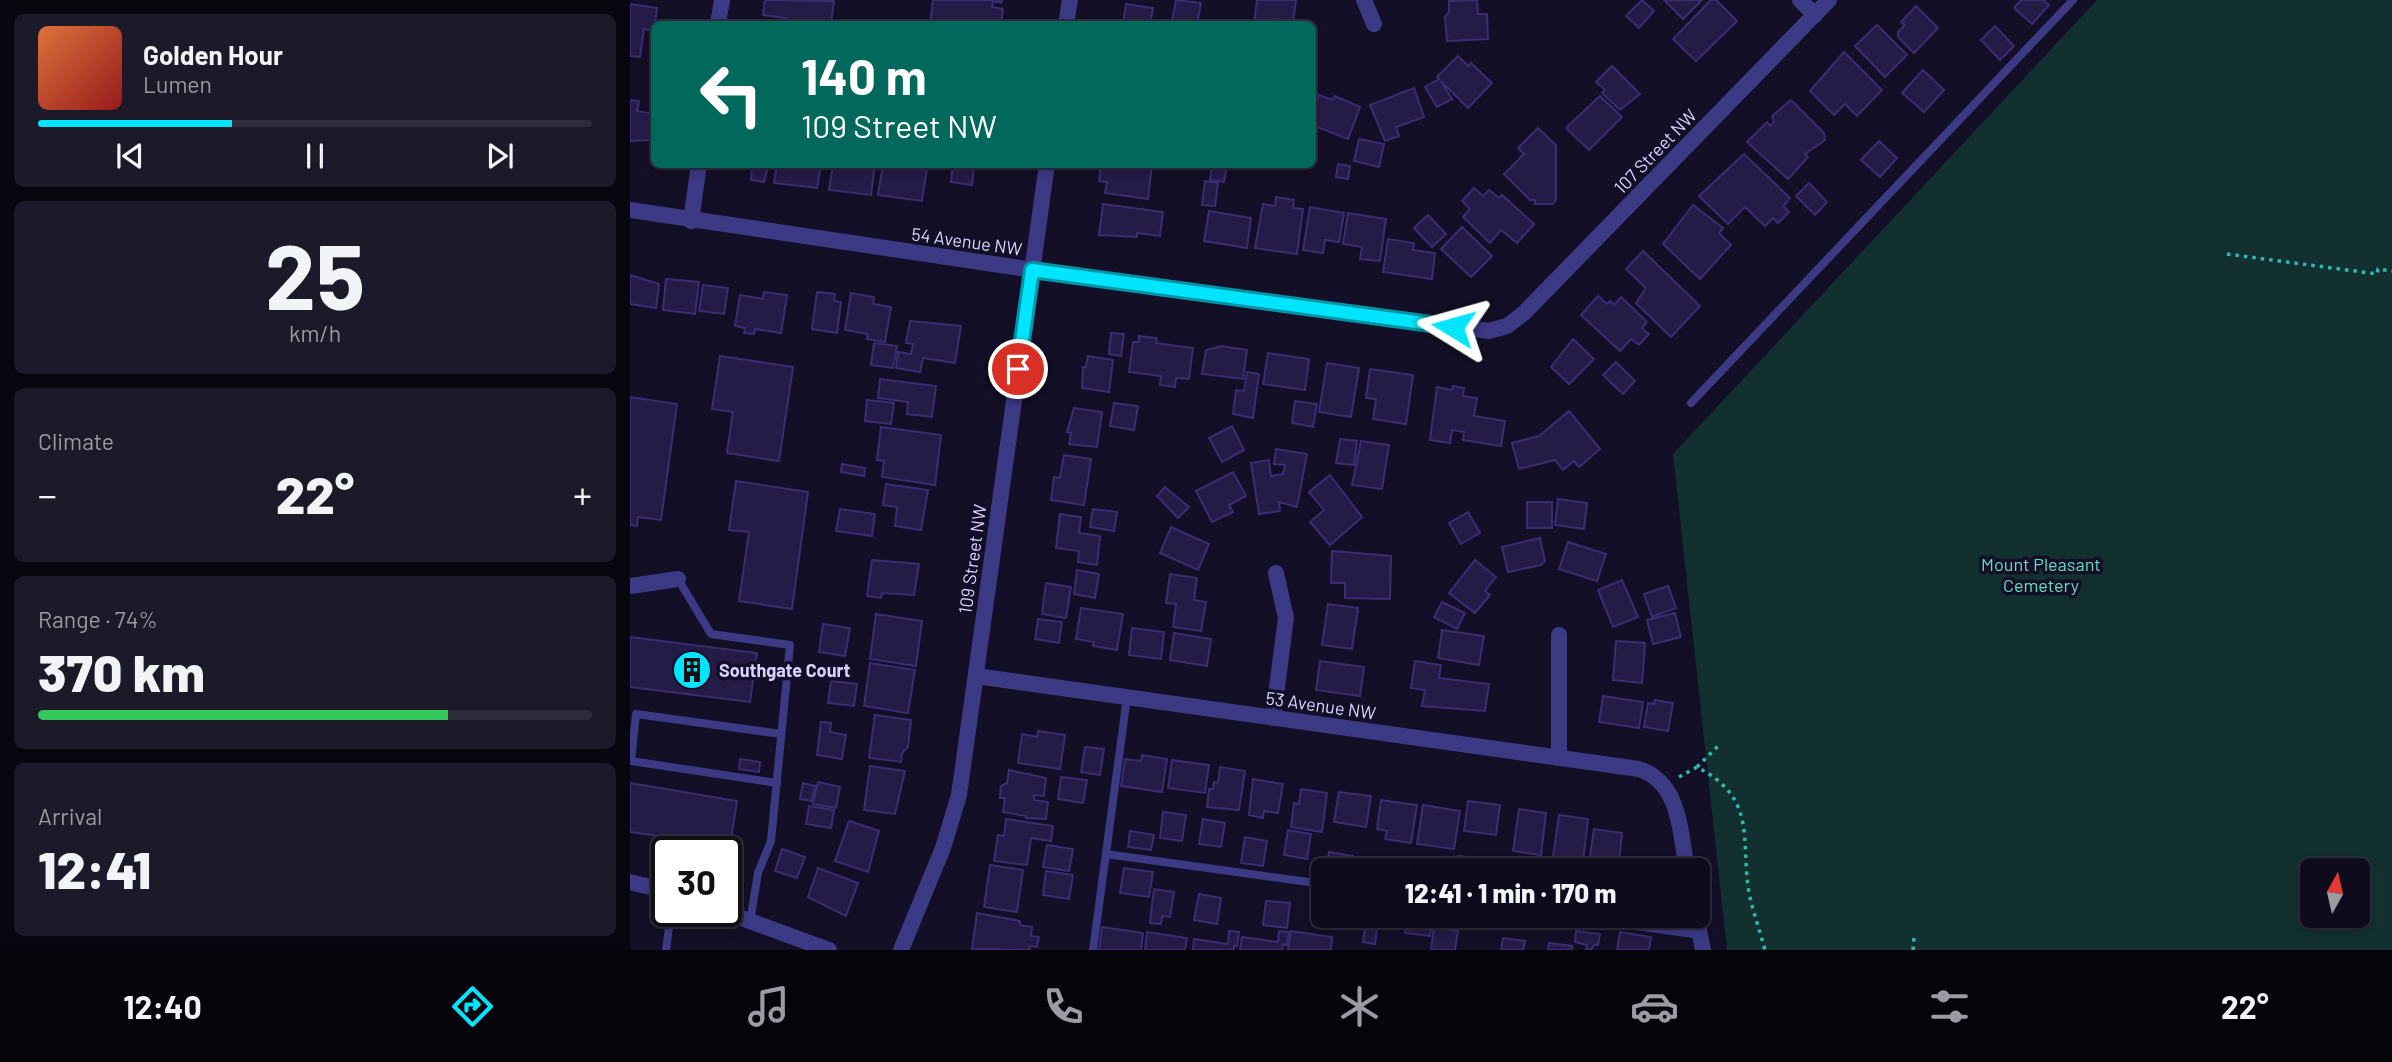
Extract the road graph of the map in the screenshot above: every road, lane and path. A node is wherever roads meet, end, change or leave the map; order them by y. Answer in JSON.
{"nodes":[{"id":1,"x":722,"y":0,"type":"edge"},
{"id":2,"x":1070,"y":0,"type":"edge"},
{"id":3,"x":1364,"y":0,"type":"edge"},
{"id":4,"x":1800,"y":0,"type":"edge"},
{"id":5,"x":1829,"y":0,"type":"edge"},
{"id":6,"x":2073,"y":0,"type":"edge"},
{"id":7,"x":1815,"y":15,"type":"junction"},
{"id":8,"x":718,"y":21,"type":"edge"},
{"id":9,"x":1066,"y":21,"type":"edge"},
{"id":10,"x":1374,"y":24,"type":"dead end"},
{"id":11,"x":698,"y":168,"type":"edge"},
{"id":12,"x":1046,"y":168,"type":"edge"},
{"id":13,"x":630,"y":210,"type":"edge"},
{"id":14,"x":691,"y":221,"type":"junction"},
{"id":15,"x":2227,"y":254,"type":"dead end"},
{"id":16,"x":1032,"y":270,"type":"junction"},
{"id":17,"x":2392,"y":271,"type":"edge"},
{"id":18,"x":1507,"y":326,"type":"joint"},
{"id":19,"x":1691,"y":403,"type":"dead end"},
{"id":20,"x":1276,"y":573,"type":"dead end"},
{"id":21,"x":678,"y":579,"type":"joint"},
{"id":22,"x":630,"y":586,"type":"edge"},
{"id":23,"x":1559,"y":635,"type":"dead end"},
{"id":24,"x":975,"y":676,"type":"junction"},
{"id":25,"x":1127,"y":697,"type":"junction"},
{"id":26,"x":1273,"y":718,"type":"junction"},
{"id":27,"x":781,"y":734,"type":"junction"},
{"id":28,"x":1718,"y":746,"type":"dead end"},
{"id":29,"x":1559,"y":758,"type":"junction"},
{"id":30,"x":1697,"y":767,"type":"junction"},
{"id":31,"x":1659,"y":777,"type":"junction"},
{"id":32,"x":777,"y":783,"type":"junction"},
{"id":33,"x":1106,"y":854,"type":"junction"},
{"id":34,"x":1685,"y":858,"type":"edge"},
{"id":35,"x":630,"y":882,"type":"edge"},
{"id":36,"x":1311,"y":882,"type":"edge"},
{"id":37,"x":651,"y":887,"type":"edge"},
{"id":38,"x":742,"y":918,"type":"edge"},
{"id":39,"x":750,"y":921,"type":"junction"},
{"id":40,"x":669,"y":927,"type":"edge"},
{"id":41,"x":1627,"y":928,"type":"edge"},
{"id":42,"x":1914,"y":937,"type":"dead end"},
{"id":43,"x":1702,"y":942,"type":"edge"},
{"id":44,"x":666,"y":950,"type":"edge"},
{"id":45,"x":829,"y":950,"type":"edge"},
{"id":46,"x":901,"y":950,"type":"edge"},
{"id":47,"x":1093,"y":950,"type":"edge"},
{"id":48,"x":1765,"y":950,"type":"edge"},
{"id":49,"x":1913,"y":950,"type":"edge"}],
"edges":[{"from":1,"to":8,"type":"street"},
{"from":2,"to":9,"type":"street"},
{"from":3,"to":10,"type":"street"},
{"from":4,"to":7,"type":"street"},
{"from":5,"to":7,"type":"street","name":"107 Street NW"},
{"from":6,"to":19,"type":"lane"},
{"from":7,"to":18,"type":"street","name":"107 Street NW"},
{"from":11,"to":14,"type":"street"},
{"from":12,"to":16,"type":"street","name":"109 Street NW"},
{"from":13,"to":14,"type":"street","name":"54 Avenue NW"},
{"from":14,"to":16,"type":"street","name":"54 Avenue NW"},
{"from":15,"to":17,"type":"path"},
{"from":16,"to":18,"type":"street","name":"54 Avenue NW"},
{"from":16,"to":24,"type":"street","name":"109 Street NW"},
{"from":20,"to":26,"type":"street"},
{"from":21,"to":22,"type":"street"},
{"from":21,"to":27,"type":"lane"},
{"from":23,"to":29,"type":"street"},
{"from":24,"to":25,"type":"street","name":"53 Avenue NW"},
{"from":24,"to":46,"type":"street","name":"109 Street NW"},
{"from":25,"to":26,"type":"street","name":"53 Avenue NW"},
{"from":25,"to":33,"type":"lane"},
{"from":26,"to":29,"type":"street","name":"53 Avenue NW"},
{"from":27,"to":32,"type":"lane"},
{"from":27,"to":32,"type":"lane"},
{"from":28,"to":30,"type":"path"},
{"from":29,"to":31,"type":"street","name":"53 Avenue NW"},
{"from":30,"to":31,"type":"path"},
{"from":30,"to":48,"type":"path"},
{"from":31,"to":34,"type":"street"},
{"from":32,"to":39,"type":"lane"},
{"from":33,"to":36,"type":"lane"},
{"from":33,"to":47,"type":"lane"},
{"from":35,"to":37,"type":"street"},
{"from":38,"to":39,"type":"street"},
{"from":39,"to":45,"type":"street"},
{"from":40,"to":44,"type":"lane"},
{"from":41,"to":43,"type":"lane"},
{"from":42,"to":49,"type":"path"}]}
